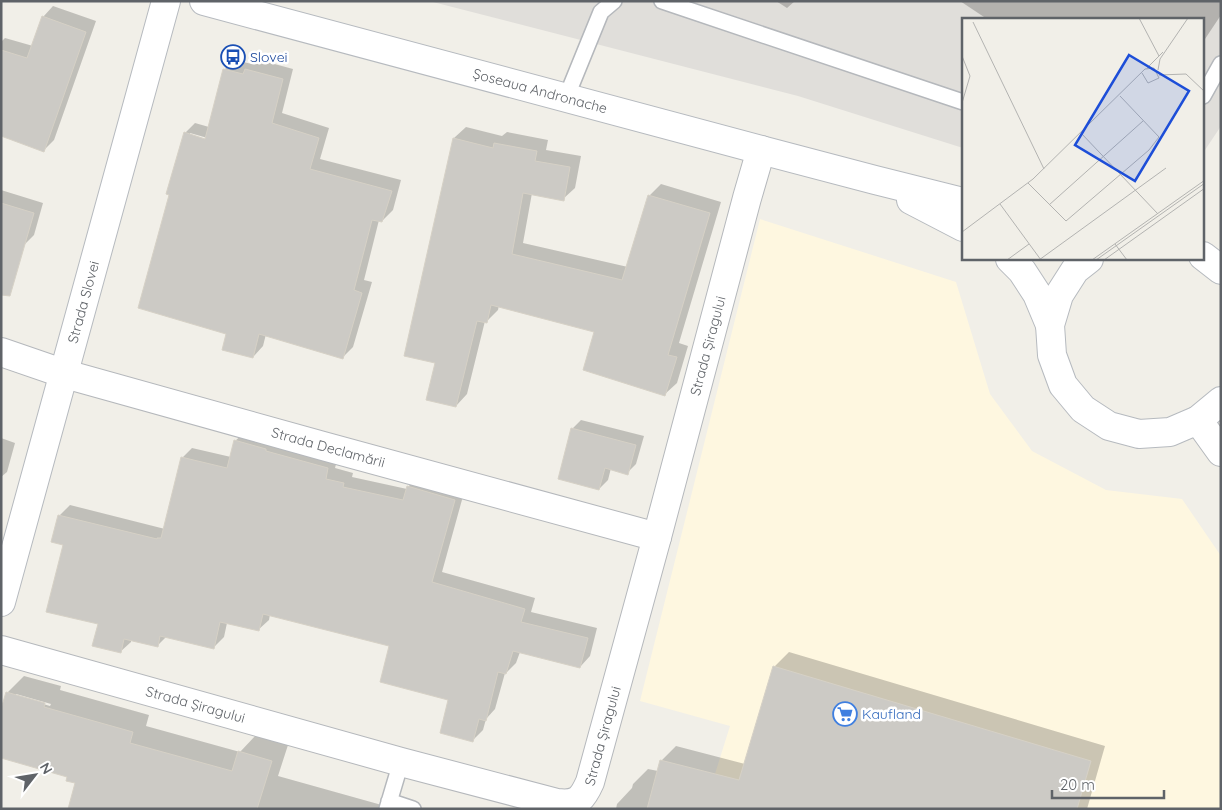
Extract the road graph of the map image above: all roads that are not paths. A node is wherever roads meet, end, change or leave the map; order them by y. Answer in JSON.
{"nodes":[{"id":1,"x":166,"y":1,"type":"edge"},
{"id":2,"x":204,"y":1,"type":"edge"},
{"id":3,"x":614,"y":1,"type":"edge"},
{"id":4,"x":662,"y":1,"type":"edge"},
{"id":5,"x":1221,"y":64,"type":"edge"},
{"id":6,"x":1204,"y":94,"type":"edge"},
{"id":7,"x":566,"y":98,"type":"junction"},
{"id":8,"x":962,"y":102,"type":"edge"},
{"id":9,"x":761,"y":150,"type":"junction"},
{"id":10,"x":875,"y":180,"type":"junction"},
{"id":11,"x":962,"y":202,"type":"edge"},
{"id":12,"x":962,"y":226,"type":"edge"},
{"id":13,"x":1204,"y":254,"type":"edge"},
{"id":14,"x":1204,"y":255,"type":"edge"},
{"id":15,"x":1221,"y":258,"type":"edge"},
{"id":16,"x":1011,"y":260,"type":"edge"},
{"id":17,"x":1088,"y":260,"type":"edge"},
{"id":18,"x":1221,"y":270,"type":"edge"},
{"id":19,"x":1050,"y":325,"type":"junction"},
{"id":20,"x":1,"y":352,"type":"edge"},
{"id":21,"x":65,"y":374,"type":"junction"},
{"id":22,"x":1221,"y":401,"type":"edge"},
{"id":23,"x":1198,"y":420,"type":"junction"},
{"id":24,"x":1221,"y":452,"type":"edge"},
{"id":25,"x":657,"y":537,"type":"junction"},
{"id":26,"x":1,"y":602,"type":"edge"},
{"id":27,"x":1,"y":650,"type":"edge"},
{"id":28,"x":401,"y":762,"type":"junction"},
{"id":29,"x":388,"y":805,"type":"edge"},
{"id":30,"x":413,"y":809,"type":"edge"}],
"edges":[{"from":1,"to":21,"type":"street","name":"Strada Slovei"},
{"from":2,"to":7,"type":"street","name":"Șoseaua Andronache"},
{"from":3,"to":7,"type":"lane"},
{"from":4,"to":8,"type":"lane"},
{"from":5,"to":6,"type":"lane"},
{"from":7,"to":9,"type":"street","name":"Șoseaua Andronache"},
{"from":9,"to":10,"type":"street","name":"Șoseaua Andronache"},
{"from":9,"to":25,"type":"street","name":"Strada Șiragului"},
{"from":10,"to":11,"type":"street","name":"Șoseaua Andronache"},
{"from":10,"to":12,"type":"street","name":"Șoseaua Andronache"},
{"from":13,"to":15,"type":"street"},
{"from":14,"to":18,"type":"street"},
{"from":16,"to":19,"type":"street"},
{"from":17,"to":19,"type":"street"},
{"from":19,"to":23,"type":"street"},
{"from":20,"to":21,"type":"street","name":"Strada Declamării"},
{"from":21,"to":25,"type":"street","name":"Strada Declamării"},
{"from":21,"to":26,"type":"street","name":"Strada Slovei"},
{"from":22,"to":23,"type":"street"},
{"from":23,"to":24,"type":"street"},
{"from":25,"to":28,"type":"street","name":"Strada Șiragului"},
{"from":27,"to":28,"type":"street","name":"Strada Șiragului"},
{"from":28,"to":29,"type":"lane"},
{"from":29,"to":30,"type":"lane"}]}
